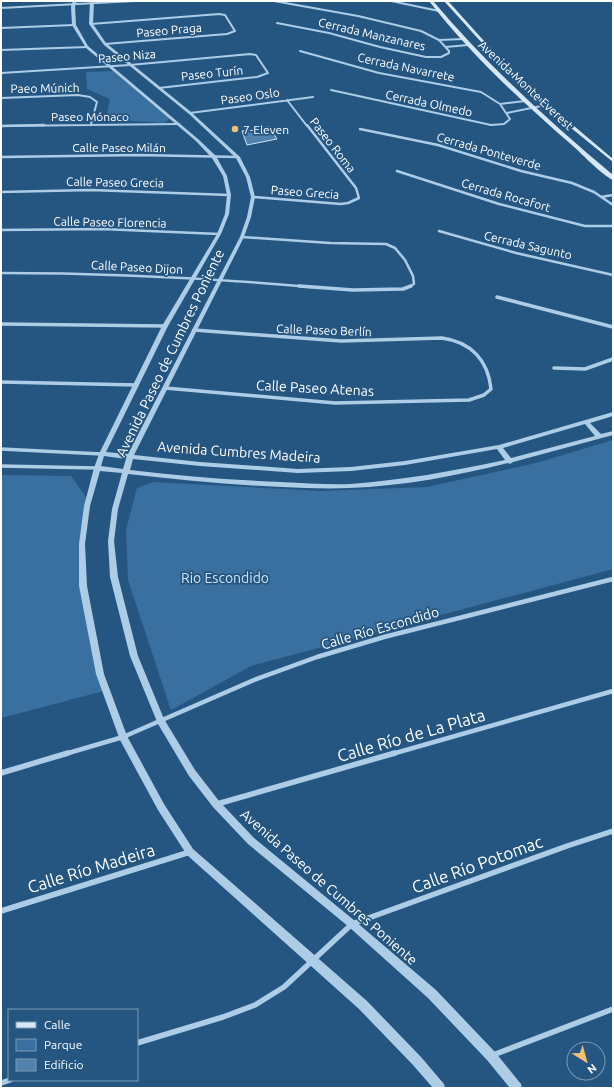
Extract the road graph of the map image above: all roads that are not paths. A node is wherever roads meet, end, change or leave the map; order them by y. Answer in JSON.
{"nodes":[{"id":1,"x":135,"y":1,"type":"edge"},
{"id":2,"x":274,"y":1,"type":"edge"},
{"id":3,"x":391,"y":1,"type":"edge"},
{"id":4,"x":431,"y":1,"type":"edge"},
{"id":5,"x":446,"y":1,"type":"edge"},
{"id":6,"x":74,"y":3,"type":"edge"},
{"id":7,"x":91,"y":3,"type":"edge"},
{"id":8,"x":1,"y":8,"type":"edge"},
{"id":9,"x":439,"y":11,"type":"junction"},
{"id":10,"x":277,"y":23,"type":"dead end"},
{"id":11,"x":91,"y":24,"type":"junction"},
{"id":12,"x":74,"y":25,"type":"junction"},
{"id":13,"x":1,"y":28,"type":"edge"},
{"id":14,"x":463,"y":39,"type":"junction"},
{"id":15,"x":439,"y":40,"type":"junction"},
{"id":16,"x":105,"y":44,"type":"junction"},
{"id":17,"x":468,"y":45,"type":"junction"},
{"id":18,"x":87,"y":47,"type":"junction"},
{"id":19,"x":446,"y":47,"type":"junction"},
{"id":20,"x":1,"y":50,"type":"edge"},
{"id":21,"x":300,"y":50,"type":"dead end"},
{"id":22,"x":130,"y":65,"type":"junction"},
{"id":23,"x":109,"y":66,"type":"junction"},
{"id":24,"x":1,"y":73,"type":"edge"},
{"id":25,"x":511,"y":73,"type":"junction"},
{"id":26,"x":497,"y":74,"type":"junction"},
{"id":27,"x":266,"y":75,"type":"joint"},
{"id":28,"x":159,"y":88,"type":"junction"},
{"id":29,"x":331,"y":90,"type":"dead end"},
{"id":30,"x":313,"y":97,"type":"dead end"},
{"id":31,"x":1,"y":98,"type":"edge"},
{"id":32,"x":287,"y":100,"type":"junction"},
{"id":33,"x":525,"y":101,"type":"junction"},
{"id":34,"x":500,"y":104,"type":"junction"},
{"id":35,"x":546,"y":105,"type":"junction"},
{"id":36,"x":533,"y":108,"type":"junction"},
{"id":37,"x":507,"y":112,"type":"junction"},
{"id":38,"x":190,"y":113,"type":"junction"},
{"id":39,"x":91,"y":124,"type":"junction"},
{"id":40,"x":179,"y":124,"type":"junction"},
{"id":41,"x":1,"y":126,"type":"edge"},
{"id":42,"x":360,"y":129,"type":"dead end"},
{"id":43,"x":594,"y":154,"type":"junction"},
{"id":44,"x":1,"y":157,"type":"edge"},
{"id":45,"x":214,"y":157,"type":"junction"},
{"id":46,"x":238,"y":157,"type":"junction"},
{"id":47,"x":613,"y":161,"type":"edge"},
{"id":48,"x":396,"y":171,"type":"dead end"},
{"id":49,"x":613,"y":178,"type":"edge"},
{"id":50,"x":1,"y":192,"type":"edge"},
{"id":51,"x":613,"y":194,"type":"edge"},
{"id":52,"x":229,"y":195,"type":"junction"},
{"id":53,"x":253,"y":197,"type":"junction"},
{"id":54,"x":601,"y":197,"type":"junction"},
{"id":55,"x":355,"y":201,"type":"joint"},
{"id":56,"x":613,"y":205,"type":"edge"},
{"id":57,"x":613,"y":226,"type":"edge"},
{"id":58,"x":1,"y":230,"type":"edge"},
{"id":59,"x":439,"y":231,"type":"dead end"},
{"id":60,"x":219,"y":234,"type":"junction"},
{"id":61,"x":242,"y":237,"type":"junction"},
{"id":62,"x":1,"y":273,"type":"edge"},
{"id":63,"x":613,"y":275,"type":"edge"},
{"id":64,"x":192,"y":278,"type":"junction"},
{"id":65,"x":220,"y":279,"type":"junction"},
{"id":66,"x":497,"y":298,"type":"dead end"},
{"id":67,"x":1,"y":324,"type":"edge"},
{"id":68,"x":165,"y":326,"type":"junction"},
{"id":69,"x":613,"y":327,"type":"edge"},
{"id":70,"x":194,"y":330,"type":"junction"},
{"id":71,"x":613,"y":359,"type":"edge"},
{"id":72,"x":554,"y":368,"type":"dead end"},
{"id":73,"x":1,"y":382,"type":"edge"},
{"id":74,"x":137,"y":385,"type":"junction"},
{"id":75,"x":165,"y":388,"type":"junction"},
{"id":76,"x":488,"y":394,"type":"joint"},
{"id":77,"x":613,"y":414,"type":"edge"},
{"id":78,"x":586,"y":422,"type":"junction"},
{"id":79,"x":613,"y":434,"type":"edge"},
{"id":80,"x":600,"y":437,"type":"junction"},
{"id":81,"x":499,"y":447,"type":"junction"},
{"id":82,"x":1,"y":449,"type":"edge"},
{"id":83,"x":102,"y":454,"type":"junction"},
{"id":84,"x":130,"y":457,"type":"junction"},
{"id":85,"x":510,"y":462,"type":"junction"},
{"id":86,"x":1,"y":466,"type":"edge"},
{"id":87,"x":97,"y":468,"type":"junction"},
{"id":88,"x":127,"y":472,"type":"junction"},
{"id":89,"x":613,"y":579,"type":"edge"},
{"id":90,"x":613,"y":691,"type":"edge"},
{"id":91,"x":161,"y":722,"type":"junction"},
{"id":92,"x":123,"y":737,"type":"junction"},
{"id":93,"x":1,"y":773,"type":"edge"},
{"id":94,"x":216,"y":804,"type":"junction"},
{"id":95,"x":613,"y":832,"type":"edge"},
{"id":96,"x":190,"y":852,"type":"junction"},
{"id":97,"x":1,"y":911,"type":"edge"},
{"id":98,"x":352,"y":924,"type":"junction"},
{"id":99,"x":314,"y":961,"type":"junction"},
{"id":100,"x":613,"y":1009,"type":"edge"},
{"id":101,"x":138,"y":1043,"type":"edge"},
{"id":102,"x":491,"y":1056,"type":"junction"},
{"id":103,"x":440,"y":1088,"type":"edge"},
{"id":104,"x":517,"y":1088,"type":"edge"}],
"edges":[{"from":1,"to":7,"type":"street"},
{"from":2,"to":15,"type":"street"},
{"from":3,"to":9,"type":"street"},
{"from":4,"to":9,"type":"main road","name":"Avenida Monte Everest"},
{"from":5,"to":25,"type":"main road","name":"Avenida Monte Everest"},
{"from":6,"to":7,"type":"street"},
{"from":6,"to":8,"type":"street"},
{"from":6,"to":12,"type":"street","name":"Avenida Paseo de Cumbres Poniente"},
{"from":7,"to":11,"type":"street"},
{"from":9,"to":14,"type":"main road","name":"Avenida Monte Everest"},
{"from":10,"to":19,"type":"street","name":"Cerrada Manzanares"},
{"from":11,"to":16,"type":"street","name":"Avenida Paseo de Cumbres Poniente"},
{"from":11,"to":16,"type":"street","name":"Paseo Praga"},
{"from":12,"to":13,"type":"street"},
{"from":12,"to":18,"type":"street","name":"Avenida Paseo de Cumbres Poniente"},
{"from":14,"to":15,"type":"street"},
{"from":14,"to":17,"type":"main road","name":"Avenida Monte Everest"},
{"from":15,"to":19,"type":"street","name":"Cerrada Manzanares"},
{"from":16,"to":22,"type":"street","name":"Avenida Paseo de Cumbres Poniente"},
{"from":17,"to":19,"type":"street"},
{"from":17,"to":26,"type":"main road","name":"Avenida Monte Everest"},
{"from":18,"to":20,"type":"street"},
{"from":18,"to":23,"type":"street","name":"Avenida Paseo de Cumbres Poniente"},
{"from":21,"to":34,"type":"street","name":"Cerrada Navarrete"},
{"from":22,"to":23,"type":"street","name":"Paseo Niza"},
{"from":22,"to":27,"type":"street","name":"Paseo Niza"},
{"from":22,"to":28,"type":"street","name":"Avenida Paseo de Cumbres Poniente"},
{"from":23,"to":24,"type":"street","name":"Paseo Niza"},
{"from":23,"to":40,"type":"street","name":"Avenida Paseo de Cumbres Poniente"},
{"from":25,"to":26,"type":"main road"},
{"from":25,"to":35,"type":"main road","name":"Avenida Monte Everest"},
{"from":26,"to":33,"type":"main road","name":"Avenida Monte Everest"},
{"from":27,"to":28,"type":"street","name":"Paseo Turín"},
{"from":28,"to":38,"type":"street","name":"Avenida Paseo de Cumbres Poniente"},
{"from":29,"to":37,"type":"street","name":"Cerrada Olmedo"},
{"from":30,"to":32,"type":"street","name":"Paseo Oslo"},
{"from":31,"to":39,"type":"street","name":"Paeo Múnich"},
{"from":32,"to":38,"type":"street","name":"Paseo Oslo"},
{"from":32,"to":55,"type":"street","name":"Paseo Roma"},
{"from":33,"to":34,"type":"street"},
{"from":33,"to":36,"type":"main road","name":"Avenida Monte Everest"},
{"from":34,"to":37,"type":"street","name":"Cerrada Navarrete"},
{"from":35,"to":36,"type":"street"},
{"from":35,"to":43,"type":"main road","name":"Avenida Monte Everest"},
{"from":36,"to":37,"type":"street"},
{"from":36,"to":43,"type":"main road","name":"Avenida Monte Everest"},
{"from":38,"to":46,"type":"street","name":"Avenida Paseo de Cumbres Poniente"},
{"from":39,"to":40,"type":"street","name":"Paseo Mónaco"},
{"from":39,"to":41,"type":"street","name":"Paseo Mónaco"},
{"from":40,"to":45,"type":"street","name":"Avenida Paseo de Cumbres Poniente"},
{"from":42,"to":54,"type":"street","name":"Cerrada Ponteverde"},
{"from":43,"to":47,"type":"main road","name":"Avenida Monte Everest"},
{"from":43,"to":49,"type":"main road","name":"Avenida Monte Everest"},
{"from":44,"to":45,"type":"street","name":"Calle Paseo Milán"},
{"from":45,"to":46,"type":"street","name":"Calle Paseo Milán"},
{"from":45,"to":52,"type":"street","name":"Avenida Paseo de Cumbres Poniente"},
{"from":46,"to":53,"type":"street","name":"Avenida Paseo de Cumbres Poniente"},
{"from":48,"to":57,"type":"street","name":"Cerrada Rocafort"},
{"from":50,"to":52,"type":"street","name":"Calle Paseo Grecia"},
{"from":51,"to":54,"type":"street"},
{"from":52,"to":60,"type":"street","name":"Avenida Paseo de Cumbres Poniente"},
{"from":53,"to":55,"type":"street","name":"Paseo Grecia"},
{"from":53,"to":61,"type":"street","name":"Avenida Paseo de Cumbres Poniente"},
{"from":54,"to":56,"type":"street","name":"Cerrada Ponteverde"},
{"from":58,"to":60,"type":"street","name":"Calle Paseo Florencia"},
{"from":59,"to":63,"type":"street","name":"Cerrada Sagunto"},
{"from":60,"to":64,"type":"street","name":"Avenida Paseo de Cumbres Poniente"},
{"from":61,"to":65,"type":"street","name":"Avenida Paseo de Cumbres Poniente"},
{"from":61,"to":65,"type":"street","name":"Calle Paseo Dijon"},
{"from":62,"to":64,"type":"street","name":"Calle Paseo Dijon"},
{"from":64,"to":65,"type":"street","name":"Calle Paseo Dijon"},
{"from":64,"to":68,"type":"street","name":"Avenida Paseo de Cumbres Poniente"},
{"from":65,"to":70,"type":"street","name":"Avenida Paseo de Cumbres Poniente"},
{"from":66,"to":69,"type":"street"},
{"from":67,"to":68,"type":"street"},
{"from":68,"to":74,"type":"street","name":"Avenida Paseo de Cumbres Poniente"},
{"from":70,"to":75,"type":"street","name":"Avenida Paseo de Cumbres Poniente"},
{"from":70,"to":76,"type":"street","name":"Calle Paseo Berlín"},
{"from":71,"to":72,"type":"street"},
{"from":73,"to":74,"type":"street"},
{"from":74,"to":83,"type":"street","name":"Avenida Paseo de Cumbres Poniente"},
{"from":75,"to":76,"type":"street","name":"Calle Paseo Atenas"},
{"from":75,"to":84,"type":"street","name":"Avenida Paseo de Cumbres Poniente"},
{"from":77,"to":78,"type":"street","name":"Avenida Cumbres Madeira"},
{"from":78,"to":80,"type":"street"},
{"from":78,"to":81,"type":"street","name":"Avenida Cumbres Madeira"},
{"from":79,"to":80,"type":"street","name":"Avenida Cumbres Madeira"},
{"from":80,"to":85,"type":"street","name":"Avenida Cumbres Madeira"},
{"from":81,"to":84,"type":"street","name":"Avenida Cumbres Madeira"},
{"from":81,"to":85,"type":"street"},
{"from":82,"to":83,"type":"street","name":"Avenida Cumbres Madeira"},
{"from":83,"to":84,"type":"street","name":"Avenida Cumbres Madeira"},
{"from":83,"to":87,"type":"street","name":"Avenida Paseo de Cumbres Poniente"},
{"from":84,"to":88,"type":"street","name":"Avenida Paseo de Cumbres Poniente"},
{"from":85,"to":88,"type":"street","name":"Avenida Cumbres Madeira"},
{"from":86,"to":87,"type":"street","name":"Avenida Cumbres Madeira"},
{"from":87,"to":88,"type":"street","name":"Avenida Cumbres Madeira"},
{"from":87,"to":92,"type":"street","name":"Avenida Paseo de Cumbres Poniente"},
{"from":88,"to":91,"type":"street","name":"Avenida Paseo de Cumbres Poniente"},
{"from":89,"to":91,"type":"street","name":"Calle Río Escondido"},
{"from":90,"to":94,"type":"street","name":"Calle Río de La Plata"},
{"from":91,"to":92,"type":"street","name":"Calle Río Escondido"},
{"from":91,"to":94,"type":"street","name":"Avenida Paseo de Cumbres Poniente"},
{"from":92,"to":93,"type":"street","name":"Calle Río Escondido"},
{"from":92,"to":96,"type":"street","name":"Avenida Paseo de Cumbres Poniente"},
{"from":94,"to":98,"type":"street","name":"Avenida Paseo de Cumbres Poniente"},
{"from":95,"to":98,"type":"street","name":"Calle Río Potomac"},
{"from":96,"to":97,"type":"street","name":"Calle Río Madeira"},
{"from":96,"to":99,"type":"street","name":"Avenida Paseo de Cumbres Poniente"},
{"from":98,"to":99,"type":"street"},
{"from":98,"to":102,"type":"street","name":"Avenida Paseo de Cumbres Poniente"},
{"from":99,"to":101,"type":"street"},
{"from":99,"to":103,"type":"street","name":"Avenida Paseo de Cumbres Poniente"},
{"from":100,"to":102,"type":"street"},
{"from":102,"to":104,"type":"street","name":"Avenida Paseo de Cumbres Poniente"}]}
